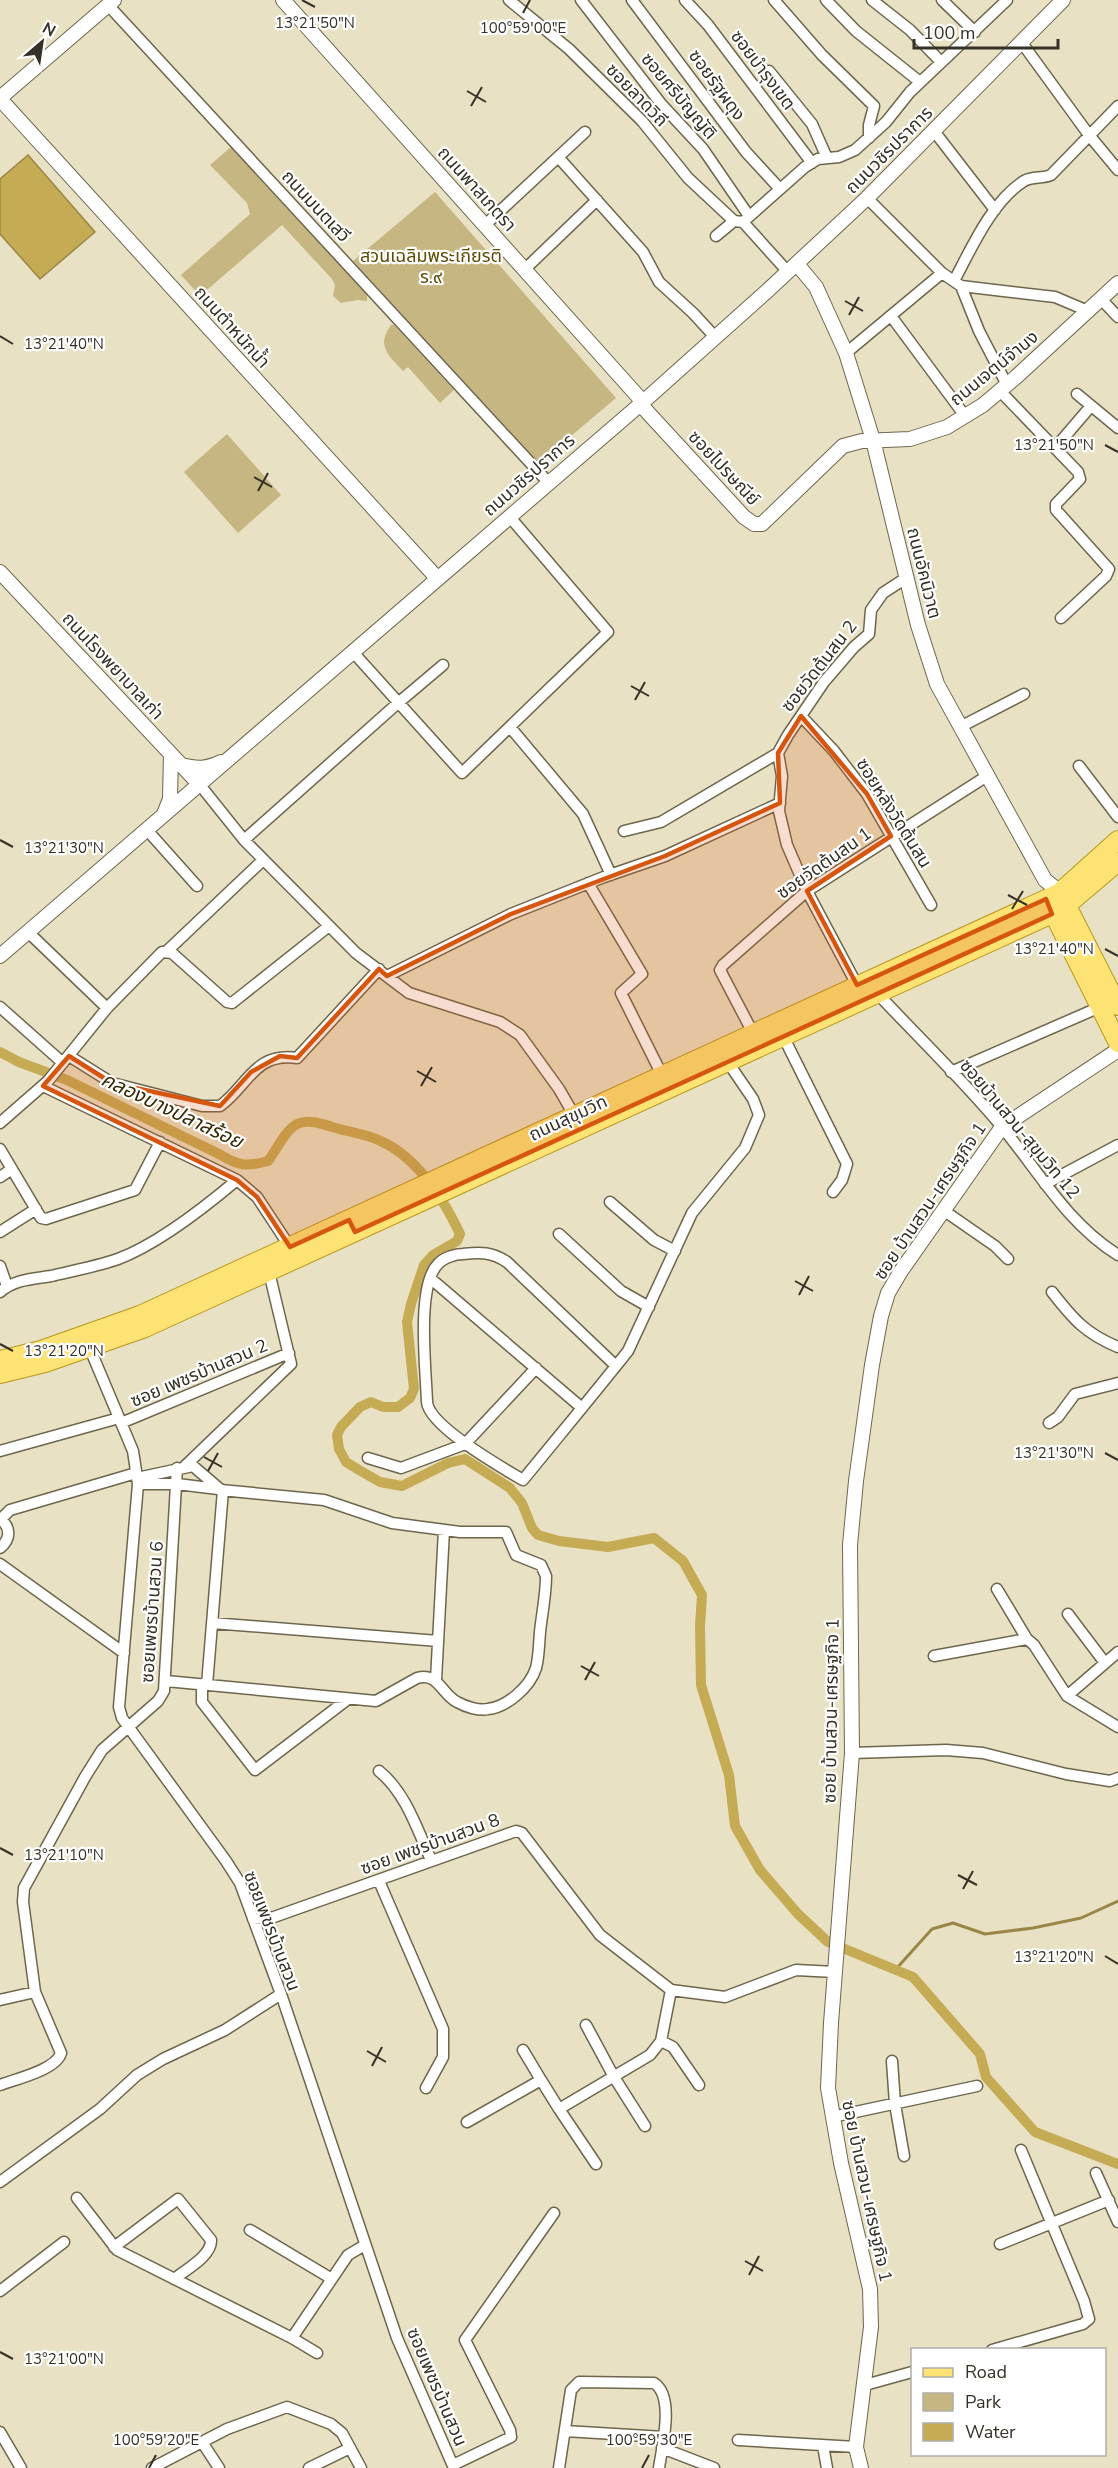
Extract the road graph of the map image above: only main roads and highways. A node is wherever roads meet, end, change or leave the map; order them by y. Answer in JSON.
{"nodes":[{"id":1,"x":1118,"y":840,"type":"edge"},
{"id":2,"x":1118,"y":862,"type":"edge"},
{"id":3,"x":1056,"y":903,"type":"junction"},
{"id":4,"x":1109,"y":1007,"type":"edge"},
{"id":5,"x":1118,"y":1043,"type":"edge"},
{"id":6,"x":722,"y":1055,"type":"junction"},
{"id":7,"x":436,"y":1186,"type":"junction"},
{"id":8,"x":352,"y":1226,"type":"junction"},
{"id":9,"x":0,"y":1360,"type":"edge"},
{"id":10,"x":0,"y":1374,"type":"edge"}],
"edges":[{"from":1,"to":3,"type":"main road","name":"ถนนสุขุมวิท"},
{"from":2,"to":3,"type":"main road","name":"ถนนสุขุมวิท"},
{"from":3,"to":4,"type":"main road"},
{"from":3,"to":6,"type":"main road","name":"ถนนสุขุมวิท"},
{"from":3,"to":6,"type":"main road","name":"ถนนสุขุมวิท"},
{"from":4,"to":5,"type":"main road"},
{"from":6,"to":7,"type":"main road","name":"ถนนสุขุมวิท"},
{"from":6,"to":7,"type":"main road","name":"ถนนสุขุมวิท"},
{"from":7,"to":8,"type":"main road","name":"ถนนสุขุมวิท"},
{"from":8,"to":9,"type":"main road","name":"ถนนสุขุมวิท"},
{"from":8,"to":10,"type":"main road","name":"ถนนสุขุมวิท"}]}
